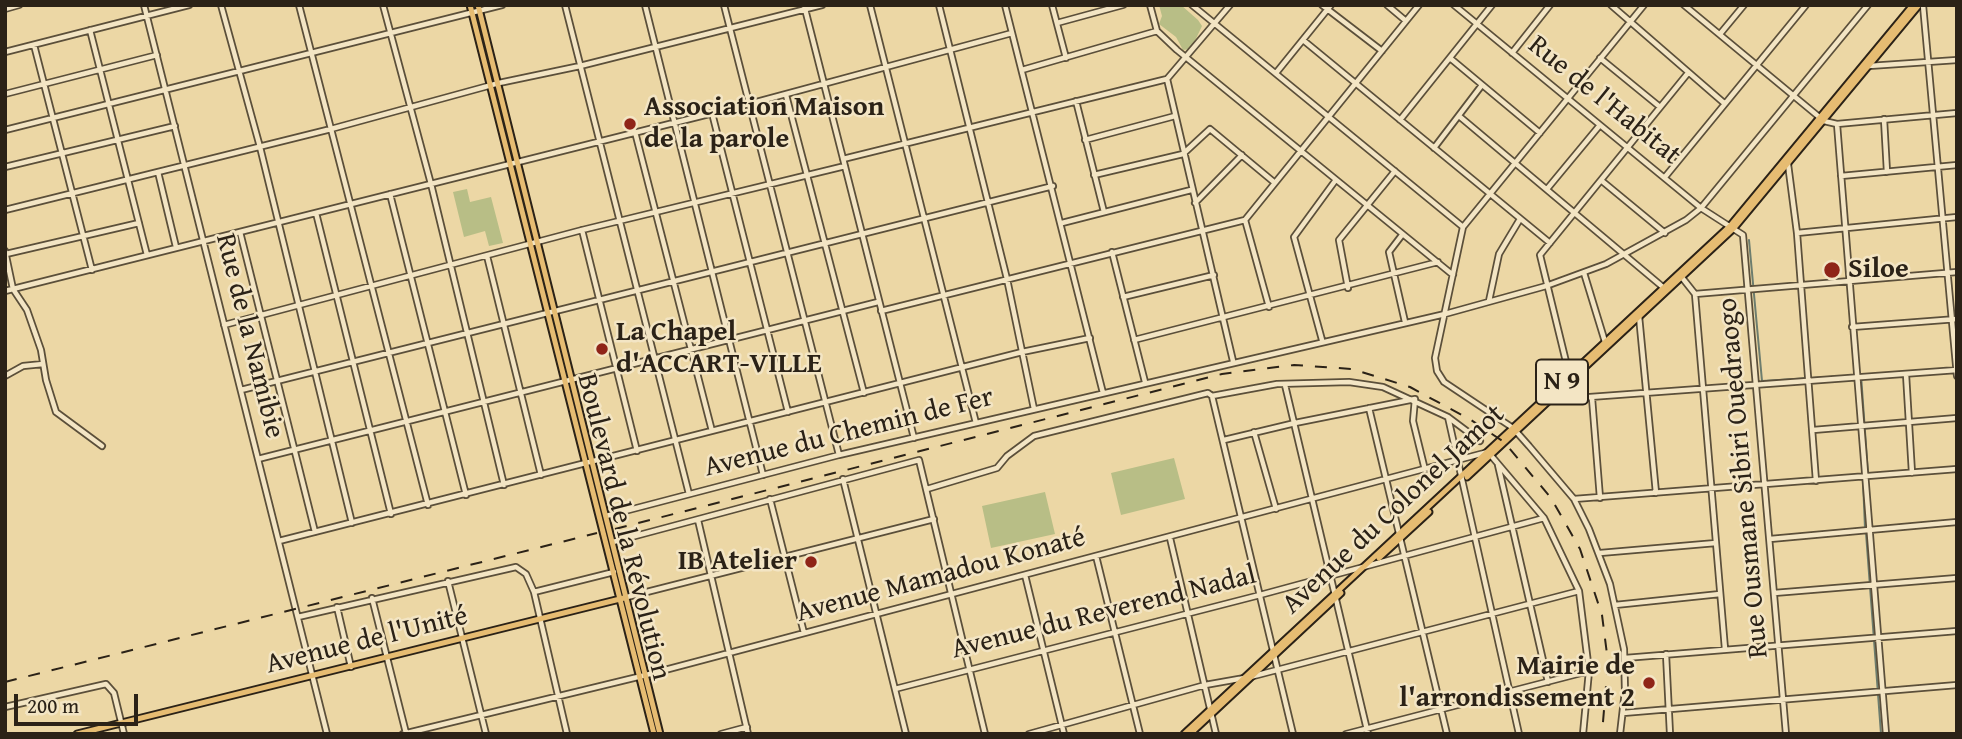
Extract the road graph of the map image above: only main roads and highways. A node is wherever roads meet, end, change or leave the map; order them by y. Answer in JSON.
{"nodes":[{"id":1,"x":470,"y":5,"type":"edge"},
{"id":2,"x":1913,"y":5,"type":"edge"},
{"id":3,"x":1921,"y":5,"type":"edge"},
{"id":4,"x":479,"y":8,"type":"edge"},
{"id":5,"x":1868,"y":66,"type":"junction"},
{"id":6,"x":1822,"y":120,"type":"junction"},
{"id":7,"x":1732,"y":227,"type":"junction"},
{"id":8,"x":1681,"y":276,"type":"junction"},
{"id":9,"x":1639,"y":314,"type":"junction"},
{"id":10,"x":1606,"y":344,"type":"junction"},
{"id":11,"x":1546,"y":400,"type":"junction"},
{"id":12,"x":589,"y":462,"type":"junction"},
{"id":13,"x":1400,"y":537,"type":"junction"},
{"id":14,"x":1336,"y":595,"type":"junction"},
{"id":15,"x":624,"y":598,"type":"junction"},
{"id":16,"x":643,"y":675,"type":"junction"},
{"id":17,"x":1211,"y":711,"type":"junction"},
{"id":18,"x":77,"y":734,"type":"edge"},
{"id":19,"x":654,"y":734,"type":"edge"},
{"id":20,"x":660,"y":734,"type":"edge"},
{"id":21,"x":1184,"y":734,"type":"edge"},
{"id":22,"x":1190,"y":734,"type":"edge"}],
"edges":[{"from":1,"to":12,"type":"main road","name":"Boulevard de la Révolution"},
{"from":2,"to":5,"type":"main road","name":"Avenue du Colonel Jamot","number":"N 9"},
{"from":3,"to":5,"type":"main road","name":"Avenue du Colonel Jamot","number":"N 9"},
{"from":4,"to":12,"type":"main road","name":"Boulevard de la Révolution"},
{"from":5,"to":6,"type":"main road","name":"Avenue du Colonel Jamot","number":"N 9"},
{"from":6,"to":7,"type":"main road","name":"Avenue du Colonel Jamot","number":"N 9"},
{"from":6,"to":7,"type":"main road","name":"Avenue du Colonel Jamot","number":"N 9"},
{"from":7,"to":8,"type":"main road","name":"Avenue du Colonel Jamot","number":"N 9"},
{"from":8,"to":9,"type":"main road","name":"Avenue du Colonel Jamot","number":"N 9"},
{"from":8,"to":9,"type":"main road","name":"Avenue du Colonel Jamot","number":"N 9"},
{"from":9,"to":10,"type":"main road","name":"Avenue du Colonel Jamot","number":"N 9"},
{"from":10,"to":11,"type":"main road","name":"Avenue du Colonel Jamot","number":"N 9"},
{"from":10,"to":11,"type":"main road","name":"Avenue du Colonel Jamot","number":"N 9"},
{"from":11,"to":13,"type":"main road","name":"Avenue du Colonel Jamot","number":"N 9"},
{"from":12,"to":15,"type":"main road","name":"Boulevard de la Révolution"},
{"from":12,"to":15,"type":"main road","name":"Boulevard de la Révolution"},
{"from":13,"to":14,"type":"main road","name":"Avenue du Colonel Jamot","number":"N 9"},
{"from":13,"to":14,"type":"main road","name":"Avenue du Colonel Jamot","number":"N 9"},
{"from":14,"to":17,"type":"main road","name":"Avenue du Colonel Jamot","number":"N 9"},
{"from":15,"to":16,"type":"main road","name":"Boulevard de la Révolution"},
{"from":15,"to":18,"type":"main road","name":"Avenue de l'Unité"},
{"from":16,"to":19,"type":"main road","name":"Boulevard de la Révolution"},
{"from":16,"to":20,"type":"main road","name":"Boulevard de la Révolution"},
{"from":17,"to":21,"type":"main road","name":"Avenue du Colonel Jamot","number":"N 9"},
{"from":17,"to":22,"type":"main road","name":"Avenue du Colonel Jamot","number":"N 9"}]}
